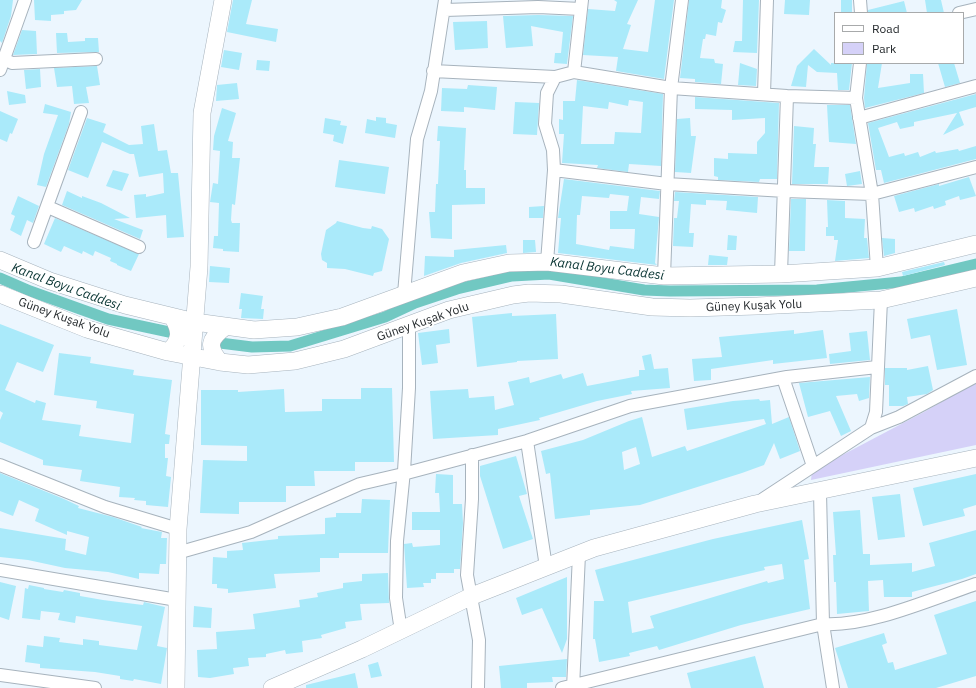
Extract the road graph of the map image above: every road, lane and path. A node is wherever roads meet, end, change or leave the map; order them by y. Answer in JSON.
{"nodes":[{"id":1,"x":25,"y":0,"type":"edge"},
{"id":2,"x":223,"y":0,"type":"edge"},
{"id":3,"x":682,"y":0,"type":"edge"},
{"id":4,"x":767,"y":0,"type":"edge"},
{"id":5,"x":860,"y":0,"type":"edge"},
{"id":6,"x":581,"y":4,"type":"edge"},
{"id":7,"x":445,"y":5,"type":"edge"},
{"id":8,"x":976,"y":9,"type":"edge"},
{"id":9,"x":861,"y":12,"type":"edge"},
{"id":10,"x":962,"y":12,"type":"edge"},
{"id":11,"x":4,"y":43,"type":"edge"},
{"id":12,"x":96,"y":59,"type":"dead end"},
{"id":13,"x":860,"y":64,"type":"edge"},
{"id":14,"x":2,"y":65,"type":"edge"},
{"id":15,"x":433,"y":71,"type":"junction"},
{"id":16,"x":574,"y":72,"type":"junction"},
{"id":17,"x":555,"y":77,"type":"junction"},
{"id":18,"x":976,"y":86,"type":"edge"},
{"id":19,"x":671,"y":88,"type":"junction"},
{"id":20,"x":764,"y":94,"type":"junction"},
{"id":21,"x":787,"y":96,"type":"junction"},
{"id":22,"x":856,"y":98,"type":"junction"},
{"id":23,"x":81,"y":112,"type":"dead end"},
{"id":24,"x":859,"y":118,"type":"junction"},
{"id":25,"x":976,"y":167,"type":"edge"},
{"id":26,"x":554,"y":170,"type":"junction"},
{"id":27,"x":667,"y":184,"type":"junction"},
{"id":28,"x":785,"y":191,"type":"junction"},
{"id":29,"x":872,"y":194,"type":"junction"},
{"id":30,"x":48,"y":207,"type":"junction"},
{"id":31,"x":34,"y":242,"type":"dead end"},
{"id":32,"x":976,"y":244,"type":"edge"},
{"id":33,"x":139,"y":247,"type":"dead end"},
{"id":34,"x":0,"y":260,"type":"edge"},
{"id":35,"x":548,"y":262,"type":"junction"},
{"id":36,"x":877,"y":268,"type":"junction"},
{"id":37,"x":781,"y":274,"type":"junction"},
{"id":38,"x":664,"y":276,"type":"junction"},
{"id":39,"x":976,"y":278,"type":"edge"},
{"id":40,"x":0,"y":294,"type":"edge"},
{"id":41,"x":404,"y":294,"type":"junction"},
{"id":42,"x":881,"y":300,"type":"junction"},
{"id":43,"x":173,"y":318,"type":"junction"},
{"id":44,"x":195,"y":322,"type":"junction"},
{"id":45,"x":409,"y":325,"type":"junction"},
{"id":46,"x":225,"y":327,"type":"junction"},
{"id":47,"x":168,"y":352,"type":"junction"},
{"id":48,"x":191,"y":356,"type":"junction"},
{"id":49,"x":220,"y":362,"type":"junction"},
{"id":50,"x":877,"y":366,"type":"junction"},
{"id":51,"x":976,"y":376,"type":"edge"},
{"id":52,"x":783,"y":378,"type":"junction"},
{"id":53,"x":871,"y":428,"type":"junction"},
{"id":54,"x":527,"y":441,"type":"junction"},
{"id":55,"x":472,"y":455,"type":"junction"},
{"id":56,"x":976,"y":458,"type":"edge"},
{"id":57,"x":0,"y":465,"type":"edge"},
{"id":58,"x":813,"y":466,"type":"junction"},
{"id":59,"x":403,"y":474,"type":"junction"},
{"id":60,"x":820,"y":492,"type":"junction"},
{"id":61,"x":755,"y":504,"type":"junction"},
{"id":62,"x":178,"y":528,"type":"junction"},
{"id":63,"x":177,"y":552,"type":"junction"},
{"id":64,"x":579,"y":554,"type":"junction"},
{"id":65,"x":546,"y":567,"type":"junction"},
{"id":66,"x":0,"y":570,"type":"edge"},
{"id":67,"x":976,"y":584,"type":"edge"},
{"id":68,"x":472,"y":596,"type":"junction"},
{"id":69,"x":177,"y":600,"type":"junction"},
{"id":70,"x":823,"y":624,"type":"junction"},
{"id":71,"x":402,"y":631,"type":"junction"},
{"id":72,"x":1,"y":678,"type":"edge"},
{"id":73,"x":297,"y":683,"type":"edge"},
{"id":74,"x":570,"y":687,"type":"edge"},
{"id":75,"x":95,"y":688,"type":"edge"},
{"id":76,"x":176,"y":688,"type":"edge"},
{"id":77,"x":272,"y":688,"type":"edge"},
{"id":78,"x":478,"y":688,"type":"edge"},
{"id":79,"x":832,"y":688,"type":"edge"}],
"edges":[{"from":1,"to":11,"type":"street"},
{"from":2,"to":44,"type":"main road"},
{"from":3,"to":19,"type":"street"},
{"from":4,"to":20,"type":"street"},
{"from":5,"to":9,"type":"street"},
{"from":6,"to":7,"type":"street"},
{"from":6,"to":16,"type":"street"},
{"from":7,"to":15,"type":"street"},
{"from":8,"to":10,"type":"street"},
{"from":11,"to":14,"type":"street"},
{"from":12,"to":14,"type":"street"},
{"from":13,"to":22,"type":"street"},
{"from":15,"to":17,"type":"street"},
{"from":15,"to":41,"type":"street"},
{"from":16,"to":17,"type":"street"},
{"from":16,"to":19,"type":"street"},
{"from":17,"to":26,"type":"street"},
{"from":18,"to":24,"type":"street"},
{"from":19,"to":20,"type":"street"},
{"from":19,"to":27,"type":"street"},
{"from":20,"to":21,"type":"street"},
{"from":21,"to":22,"type":"street"},
{"from":21,"to":28,"type":"street"},
{"from":22,"to":24,"type":"street"},
{"from":23,"to":30,"type":"street"},
{"from":24,"to":29,"type":"street"},
{"from":25,"to":29,"type":"street"},
{"from":26,"to":27,"type":"street"},
{"from":26,"to":35,"type":"street"},
{"from":27,"to":28,"type":"street"},
{"from":27,"to":38,"type":"street"},
{"from":28,"to":29,"type":"street"},
{"from":28,"to":37,"type":"street"},
{"from":29,"to":36,"type":"street"},
{"from":30,"to":31,"type":"street"},
{"from":30,"to":33,"type":"street"},
{"from":32,"to":36,"type":"main road"},
{"from":34,"to":43,"type":"main road"},
{"from":35,"to":38,"type":"main road"},
{"from":35,"to":41,"type":"main road"},
{"from":36,"to":37,"type":"main road"},
{"from":37,"to":38,"type":"main road"},
{"from":39,"to":42,"type":"main road","name":"Güney Kuşak Yolu"},
{"from":40,"to":47,"type":"main road","name":"Güney Kuşak Yolu"},
{"from":41,"to":46,"type":"main road"},
{"from":42,"to":45,"type":"main road","name":"Güney Kuşak Yolu"},
{"from":42,"to":50,"type":"street"},
{"from":43,"to":44,"type":"main road"},
{"from":43,"to":47,"type":"main road"},
{"from":44,"to":46,"type":"main road"},
{"from":44,"to":48,"type":"main road"},
{"from":45,"to":49,"type":"main road","name":"Güney Kuşak Yolu"},
{"from":45,"to":59,"type":"street"},
{"from":46,"to":49,"type":"main road"},
{"from":47,"to":48,"type":"main road","name":"Güney Kuşak Yolu"},
{"from":48,"to":49,"type":"main road","name":"Güney Kuşak Yolu"},
{"from":48,"to":62,"type":"main road"},
{"from":50,"to":52,"type":"street"},
{"from":50,"to":53,"type":"street"},
{"from":51,"to":53,"type":"street"},
{"from":52,"to":54,"type":"street"},
{"from":52,"to":58,"type":"street"},
{"from":53,"to":58,"type":"street"},
{"from":54,"to":55,"type":"street"},
{"from":54,"to":65,"type":"street"},
{"from":55,"to":59,"type":"street"},
{"from":55,"to":68,"type":"street"},
{"from":56,"to":60,"type":"main road"},
{"from":57,"to":62,"type":"street"},
{"from":58,"to":61,"type":"street"},
{"from":59,"to":63,"type":"street"},
{"from":59,"to":71,"type":"street"},
{"from":60,"to":61,"type":"main road"},
{"from":60,"to":70,"type":"street"},
{"from":61,"to":64,"type":"main road"},
{"from":62,"to":63,"type":"main road"},
{"from":63,"to":69,"type":"main road"},
{"from":64,"to":65,"type":"main road"},
{"from":64,"to":74,"type":"street"},
{"from":65,"to":68,"type":"main road"},
{"from":66,"to":69,"type":"street"},
{"from":67,"to":70,"type":"street"},
{"from":68,"to":71,"type":"main road"},
{"from":68,"to":78,"type":"street"},
{"from":69,"to":76,"type":"main road"},
{"from":70,"to":74,"type":"street"},
{"from":70,"to":79,"type":"street"},
{"from":71,"to":73,"type":"main road"},
{"from":72,"to":75,"type":"street"},
{"from":73,"to":77,"type":"main road"}]}
